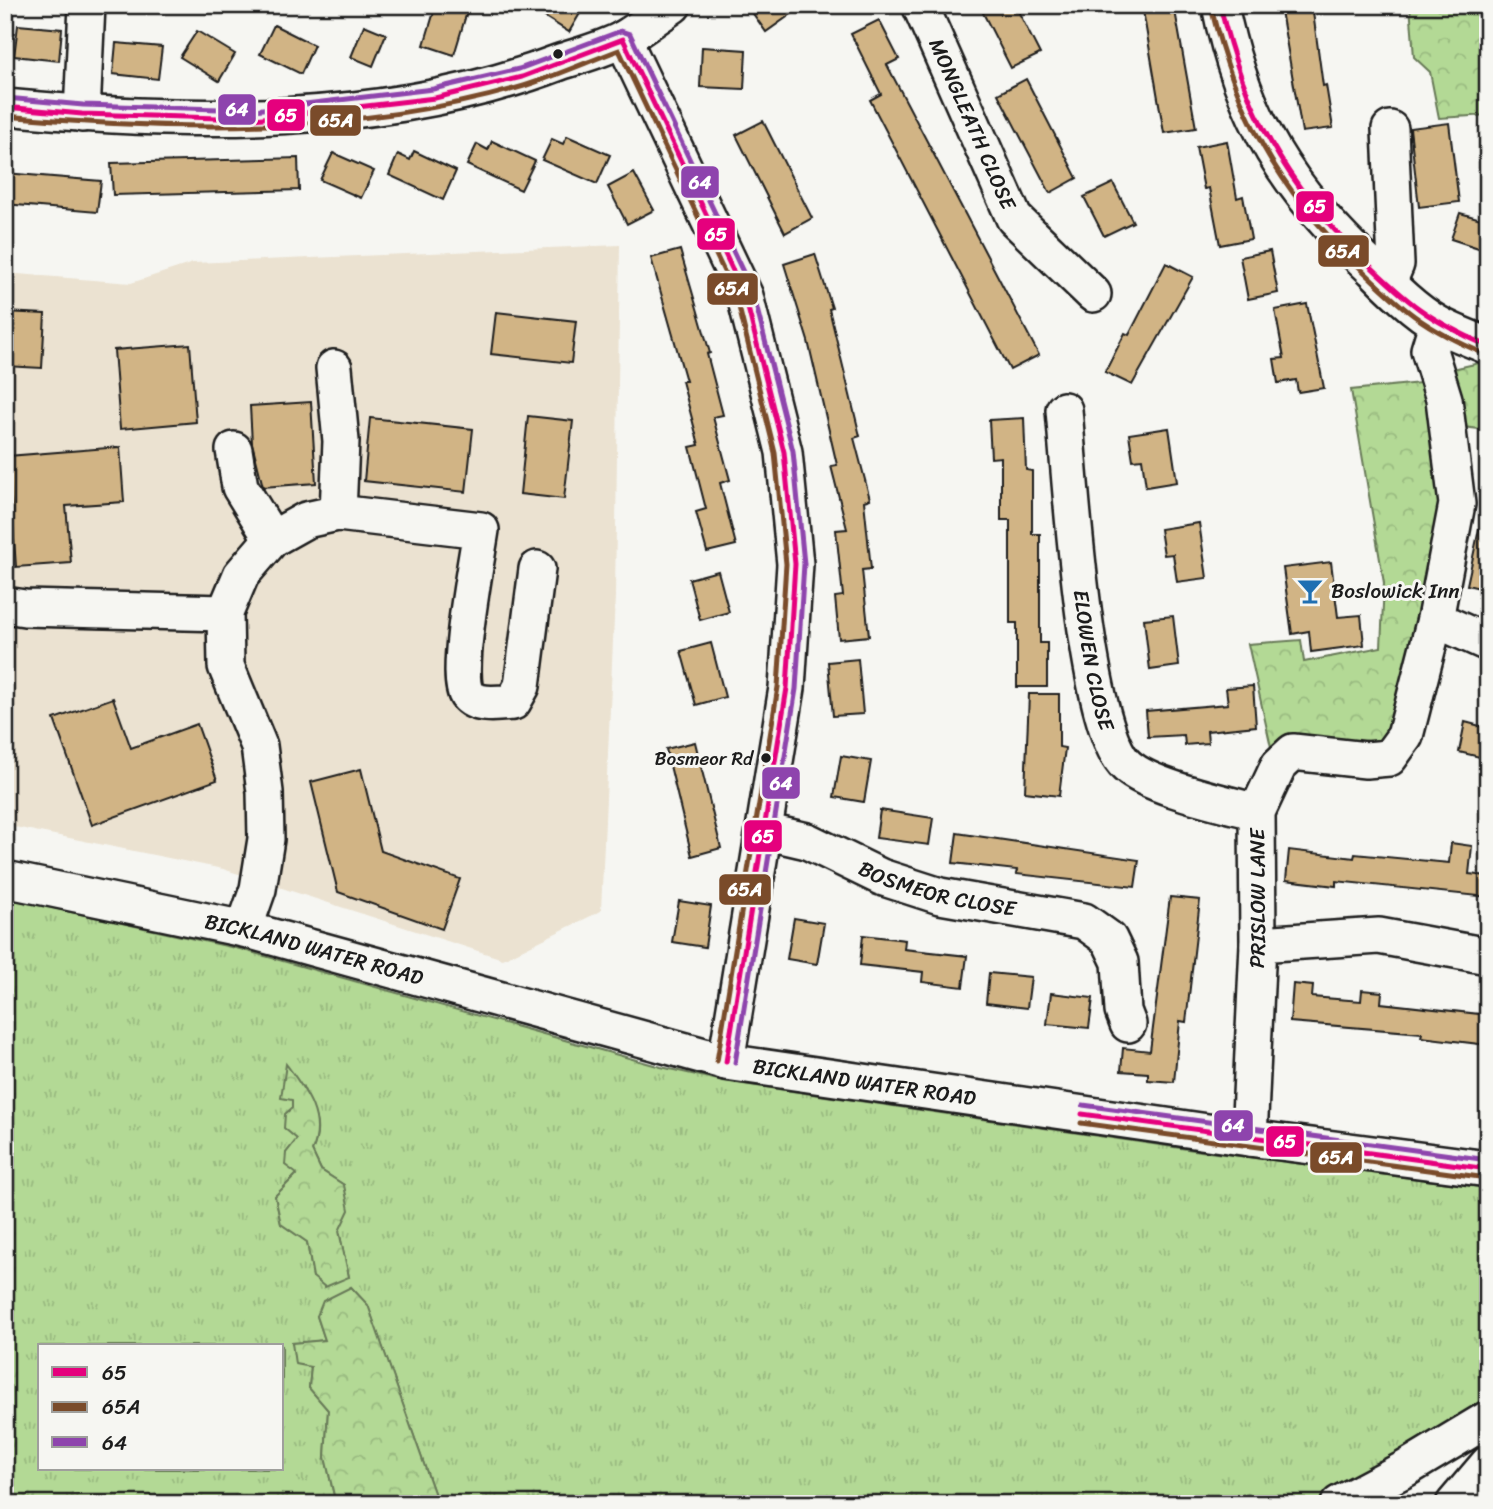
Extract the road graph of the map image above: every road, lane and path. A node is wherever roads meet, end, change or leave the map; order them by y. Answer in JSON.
{"nodes":[{"id":1,"x":87,"y":5,"type":"edge"},
{"id":2,"x":673,"y":5,"type":"edge"},
{"id":3,"x":920,"y":5,"type":"edge"},
{"id":4,"x":1220,"y":5,"type":"edge"},
{"id":5,"x":623,"y":39,"type":"junction"},
{"id":6,"x":5,"y":107,"type":"edge"},
{"id":7,"x":82,"y":114,"type":"junction"},
{"id":8,"x":1390,"y":129,"type":"dead end"},
{"id":9,"x":1388,"y":283,"type":"junction"},
{"id":10,"x":1093,"y":294,"type":"dead end"},
{"id":11,"x":1437,"y":324,"type":"junction"},
{"id":12,"x":1488,"y":346,"type":"edge"},
{"id":13,"x":334,"y":368,"type":"dead end"},
{"id":14,"x":1064,"y":410,"type":"dead end"},
{"id":15,"x":234,"y":450,"type":"dead end"},
{"id":16,"x":338,"y":513,"type":"junction"},
{"id":17,"x":272,"y":539,"type":"junction"},
{"id":18,"x":537,"y":569,"type":"dead end"},
{"id":19,"x":5,"y":605,"type":"edge"},
{"id":20,"x":225,"y":613,"type":"junction"},
{"id":21,"x":1435,"y":619,"type":"junction"},
{"id":22,"x":1488,"y":643,"type":"edge"},
{"id":23,"x":1257,"y":812,"type":"junction"},
{"id":24,"x":764,"y":831,"type":"junction"},
{"id":25,"x":5,"y":879,"type":"edge"},
{"id":26,"x":244,"y":929,"type":"junction"},
{"id":27,"x":1258,"y":944,"type":"junction"},
{"id":28,"x":1488,"y":956,"type":"edge"},
{"id":29,"x":1128,"y":1024,"type":"dead end"},
{"id":30,"x":726,"y":1062,"type":"junction"},
{"id":31,"x":1249,"y":1138,"type":"junction"},
{"id":32,"x":1488,"y":1169,"type":"edge"},
{"id":33,"x":1488,"y":1419,"type":"edge"},
{"id":34,"x":1482,"y":1466,"type":"edge"},
{"id":35,"x":1339,"y":1504,"type":"edge"},
{"id":36,"x":1454,"y":1504,"type":"edge"}],
"edges":[{"from":1,"to":7,"type":"street"},
{"from":2,"to":5,"type":"street"},
{"from":3,"to":10,"type":"street","name":"MONGLEATH CLOSE"},
{"from":4,"to":9,"type":"street"},
{"from":5,"to":7,"type":"street"},
{"from":5,"to":24,"type":"street"},
{"from":6,"to":7,"type":"street"},
{"from":8,"to":9,"type":"street"},
{"from":9,"to":11,"type":"street"},
{"from":11,"to":12,"type":"street"},
{"from":11,"to":21,"type":"street","name":"PRISLOW LANE"},
{"from":13,"to":16,"type":"street"},
{"from":14,"to":23,"type":"street","name":"ELOWEN CLOSE"},
{"from":15,"to":17,"type":"street"},
{"from":16,"to":17,"type":"street"},
{"from":16,"to":18,"type":"street"},
{"from":17,"to":20,"type":"street"},
{"from":19,"to":20,"type":"street"},
{"from":20,"to":26,"type":"street"},
{"from":21,"to":22,"type":"street"},
{"from":21,"to":23,"type":"street","name":"PRISLOW LANE"},
{"from":23,"to":27,"type":"street","name":"PRISLOW LANE"},
{"from":24,"to":29,"type":"street","name":"BOSMEOR CLOSE"},
{"from":24,"to":30,"type":"street"},
{"from":25,"to":26,"type":"street","name":"BICKLAND WATER ROAD"},
{"from":26,"to":30,"type":"street","name":"BICKLAND WATER ROAD"},
{"from":27,"to":28,"type":"street"},
{"from":27,"to":31,"type":"street","name":"PRISLOW LANE"},
{"from":30,"to":31,"type":"street","name":"BICKLAND WATER ROAD"},
{"from":31,"to":32,"type":"street","name":"BICKLAND WATER ROAD"},
{"from":33,"to":35,"type":"street"},
{"from":34,"to":36,"type":"street"}]}
